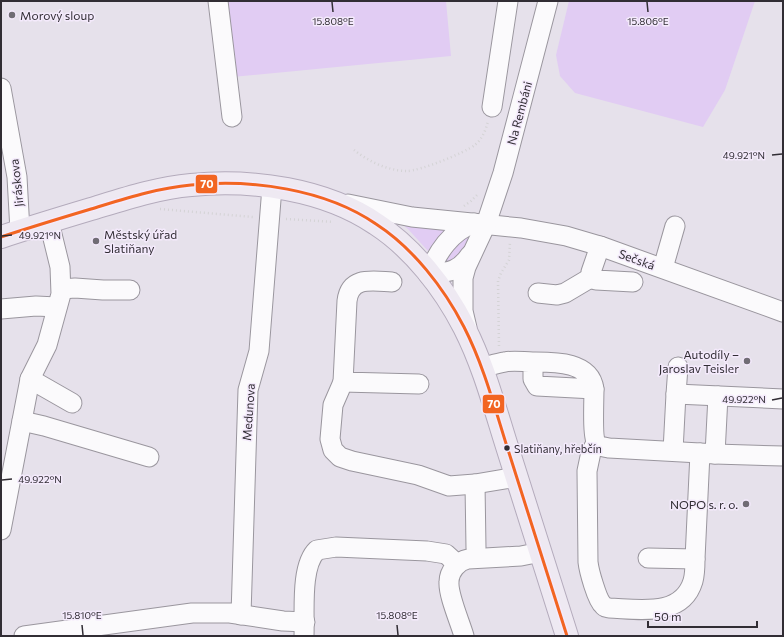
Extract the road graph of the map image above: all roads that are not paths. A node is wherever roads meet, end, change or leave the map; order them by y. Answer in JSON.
{"nodes":[{"id":1,"x":218,"y":1,"type":"edge"},
{"id":2,"x":508,"y":1,"type":"edge"},
{"id":3,"x":548,"y":1,"type":"edge"},
{"id":4,"x":1,"y":88,"type":"edge"},
{"id":5,"x":492,"y":107,"type":"road end"},
{"id":6,"x":232,"y":117,"type":"dead end"},
{"id":7,"x":272,"y":187,"type":"junction"},
{"id":8,"x":297,"y":191,"type":"junction"},
{"id":9,"x":49,"y":222,"type":"junction"},
{"id":10,"x":480,"y":223,"type":"junction"},
{"id":11,"x":675,"y":226,"type":"dead end"},
{"id":12,"x":11,"y":234,"type":"edge"},
{"id":13,"x":600,"y":246,"type":"junction"},
{"id":14,"x":470,"y":255,"type":"junction"},
{"id":15,"x":663,"y":268,"type":"junction"},
{"id":16,"x":428,"y":274,"type":"junction"},
{"id":17,"x":592,"y":277,"type":"junction"},
{"id":18,"x":392,"y":282,"type":"dead end"},
{"id":19,"x":633,"y":282,"type":"dead end"},
{"id":20,"x":130,"y":290,"type":"dead end"},
{"id":21,"x":538,"y":294,"type":"dead end"},
{"id":22,"x":60,"y":298,"type":"junction"},
{"id":23,"x":1,"y":309,"type":"edge"},
{"id":24,"x":783,"y":312,"type":"edge"},
{"id":25,"x":485,"y":360,"type":"junction"},
{"id":26,"x":533,"y":362,"type":"junction"},
{"id":27,"x":678,"y":367,"type":"dead end"},
{"id":28,"x":30,"y":379,"type":"junction"},
{"id":29,"x":343,"y":382,"type":"junction"},
{"id":30,"x":419,"y":384,"type":"dead end"},
{"id":31,"x":594,"y":389,"type":"junction"},
{"id":32,"x":676,"y":394,"type":"junction"},
{"id":33,"x":718,"y":396,"type":"junction"},
{"id":34,"x":783,"y":399,"type":"edge"},
{"id":35,"x":72,"y":403,"type":"dead end"},
{"id":36,"x":22,"y":421,"type":"junction"},
{"id":37,"x":596,"y":443,"type":"junction"},
{"id":38,"x":673,"y":451,"type":"junction"},
{"id":39,"x":707,"y":453,"type":"junction"},
{"id":40,"x":783,"y":456,"type":"edge"},
{"id":41,"x":148,"y":457,"type":"dead end"},
{"id":42,"x":517,"y":477,"type":"junction"},
{"id":43,"x":475,"y":484,"type":"junction"},
{"id":44,"x":1,"y":530,"type":"edge"},
{"id":45,"x":476,"y":548,"type":"dead end"},
{"id":46,"x":541,"y":552,"type":"junction"},
{"id":47,"x":648,"y":558,"type":"dead end"},
{"id":48,"x":695,"y":559,"type":"junction"},
{"id":49,"x":458,"y":564,"type":"junction"},
{"id":50,"x":241,"y":615,"type":"junction"},
{"id":51,"x":121,"y":629,"type":"edge"},
{"id":52,"x":304,"y":629,"type":"edge"},
{"id":53,"x":24,"y":636,"type":"edge"},
{"id":54,"x":464,"y":636,"type":"edge"},
{"id":55,"x":567,"y":636,"type":"edge"}],
"edges":[{"from":1,"to":6,"type":"street"},
{"from":2,"to":5,"type":"street"},
{"from":3,"to":10,"type":"street","name":"Na Rembáni"},
{"from":4,"to":12,"type":"street","name":"Jiráskova"},
{"from":7,"to":8,"type":"main road"},
{"from":7,"to":9,"type":"main road"},
{"from":7,"to":50,"type":"street","name":"Medunova"},
{"from":8,"to":10,"type":"street","name":"Sečská"},
{"from":8,"to":16,"type":"main road"},
{"from":9,"to":12,"type":"main road"},
{"from":9,"to":22,"type":"street"},
{"from":10,"to":13,"type":"street","name":"Sečská"},
{"from":10,"to":14,"type":"street"},
{"from":10,"to":16,"type":"street"},
{"from":11,"to":15,"type":"street"},
{"from":13,"to":15,"type":"street","name":"Sečská"},
{"from":13,"to":17,"type":"street"},
{"from":14,"to":16,"type":"street"},
{"from":14,"to":25,"type":"street"},
{"from":15,"to":24,"type":"street","name":"Sečská"},
{"from":16,"to":25,"type":"main road"},
{"from":17,"to":19,"type":"street"},
{"from":17,"to":21,"type":"street"},
{"from":18,"to":29,"type":"street"},
{"from":20,"to":22,"type":"street"},
{"from":22,"to":23,"type":"street"},
{"from":22,"to":28,"type":"street"},
{"from":25,"to":26,"type":"street"},
{"from":25,"to":42,"type":"main road"},
{"from":26,"to":31,"type":"street"},
{"from":26,"to":31,"type":"street"},
{"from":27,"to":32,"type":"street"},
{"from":28,"to":35,"type":"street"},
{"from":28,"to":36,"type":"street"},
{"from":29,"to":30,"type":"street"},
{"from":29,"to":43,"type":"street"},
{"from":31,"to":37,"type":"street"},
{"from":32,"to":33,"type":"street"},
{"from":32,"to":38,"type":"street"},
{"from":33,"to":34,"type":"street"},
{"from":33,"to":39,"type":"street"},
{"from":36,"to":41,"type":"street"},
{"from":36,"to":44,"type":"street"},
{"from":37,"to":38,"type":"street"},
{"from":37,"to":48,"type":"street"},
{"from":38,"to":39,"type":"street"},
{"from":39,"to":40,"type":"street"},
{"from":39,"to":48,"type":"street"},
{"from":42,"to":43,"type":"street"},
{"from":42,"to":46,"type":"main road"},
{"from":43,"to":45,"type":"street"},
{"from":46,"to":49,"type":"street"},
{"from":46,"to":55,"type":"main road"},
{"from":47,"to":48,"type":"street"},
{"from":49,"to":52,"type":"street"},
{"from":49,"to":54,"type":"street"},
{"from":50,"to":51,"type":"street"},
{"from":50,"to":52,"type":"street"},
{"from":51,"to":53,"type":"street"}]}
